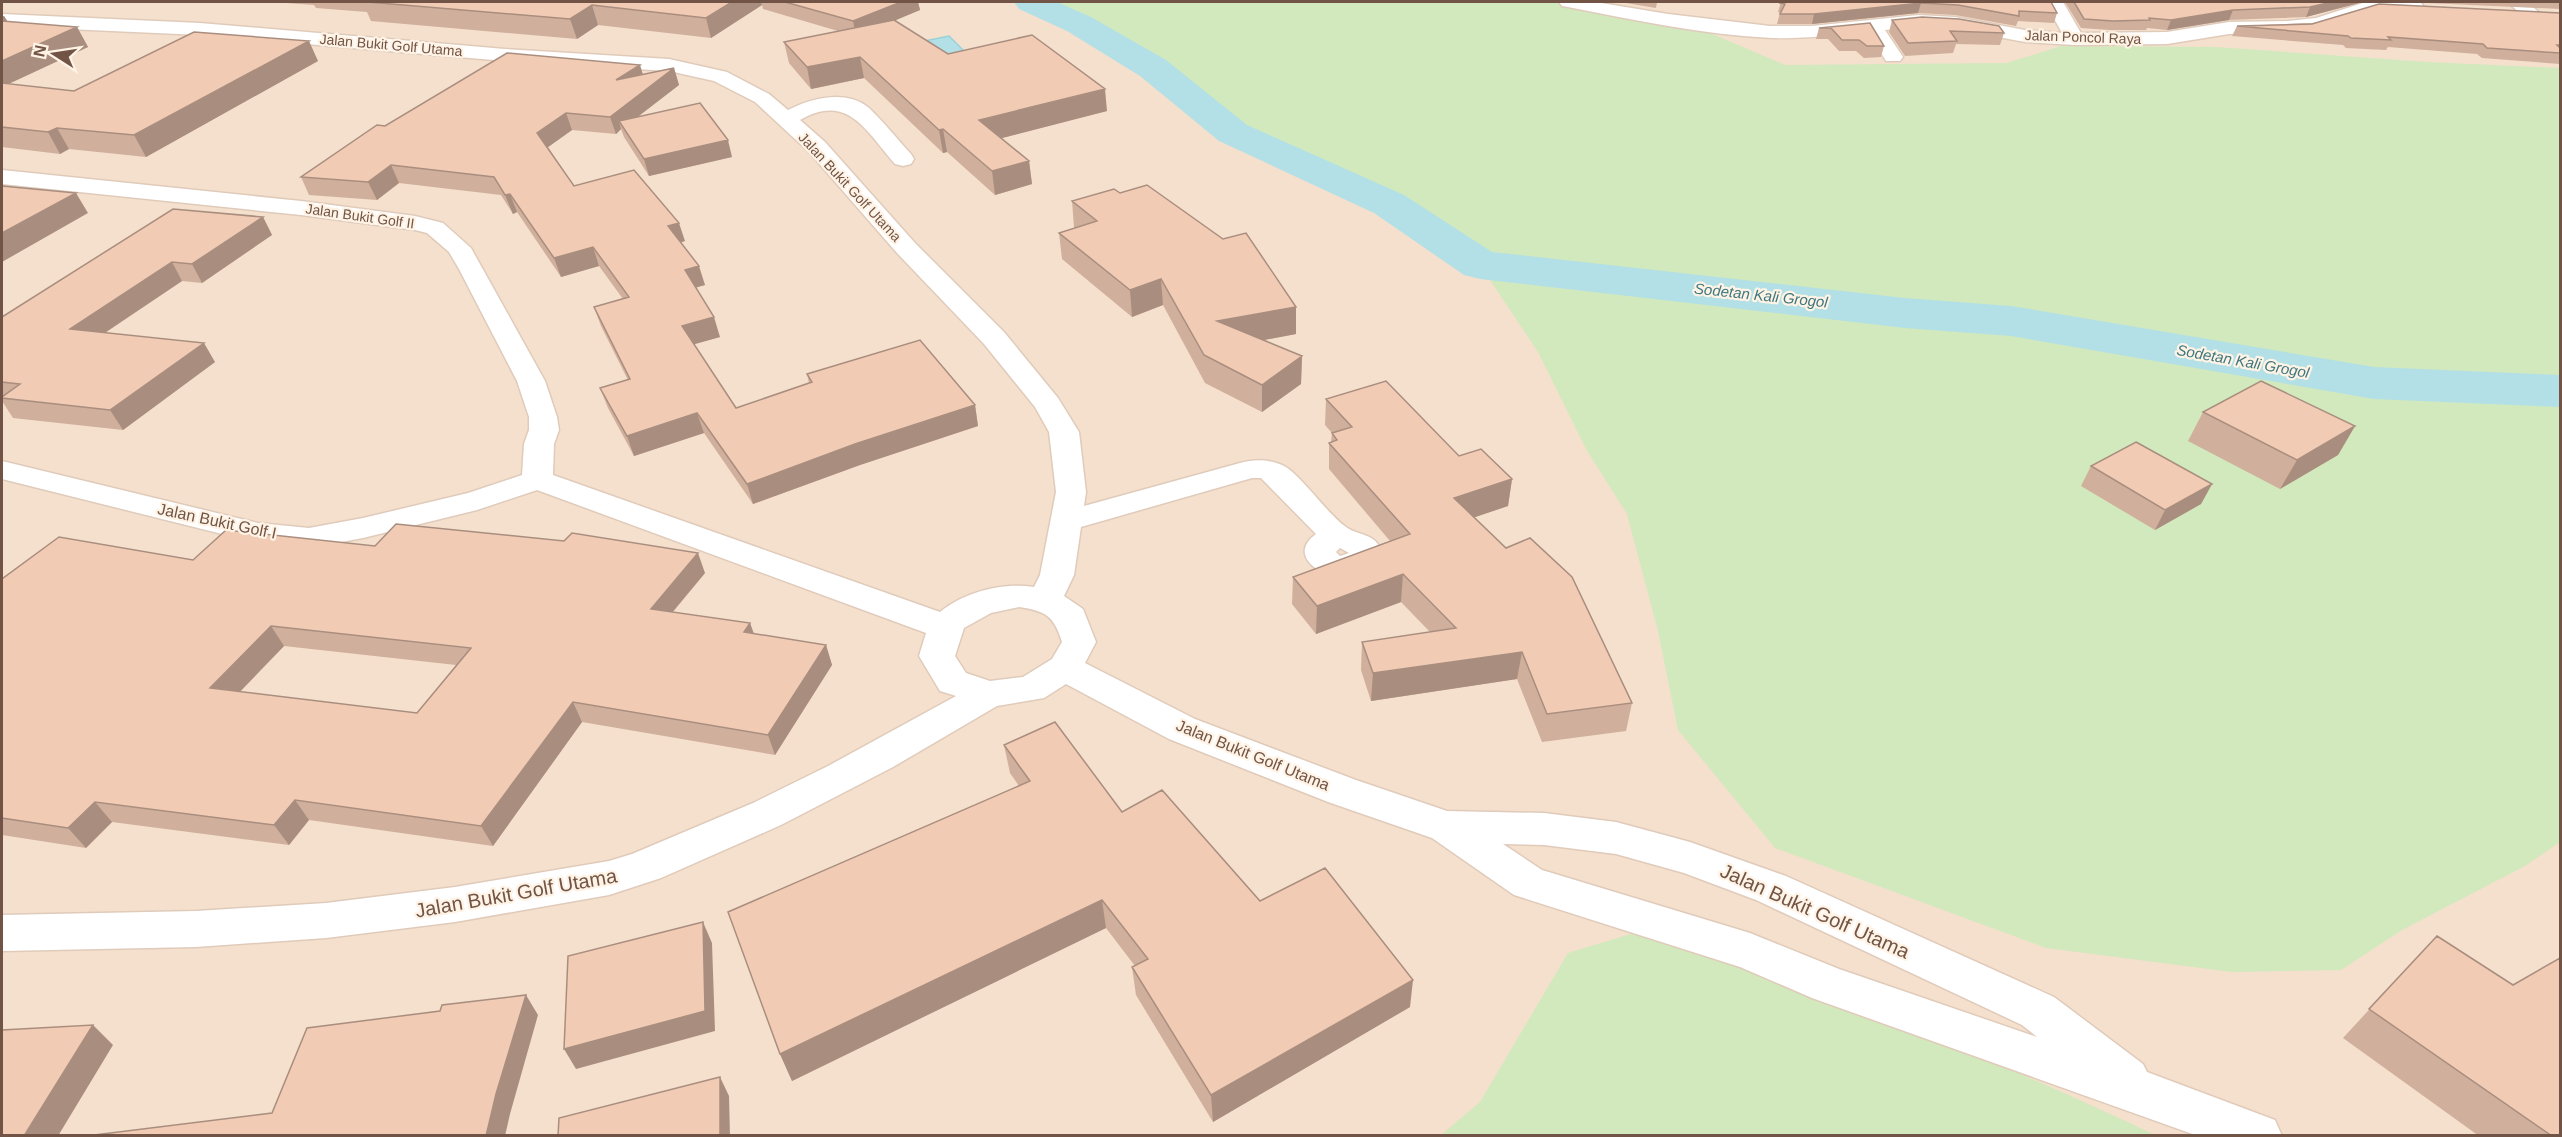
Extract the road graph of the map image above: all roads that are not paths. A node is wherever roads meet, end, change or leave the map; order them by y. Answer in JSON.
{"nodes":[{"id":1,"x":1569,"y":2,"type":"edge"},
{"id":2,"x":2054,"y":2,"type":"edge"},
{"id":3,"x":2516,"y":2,"type":"edge"},
{"id":4,"x":2301,"y":7,"type":"edge"},
{"id":5,"x":2437,"y":8,"type":"edge"},
{"id":6,"x":2496,"y":12,"type":"edge"},
{"id":7,"x":2532,"y":14,"type":"junction"},
{"id":8,"x":2551,"y":15,"type":"edge"},
{"id":9,"x":2,"y":20,"type":"edge"},
{"id":10,"x":2330,"y":20,"type":"junction"},
{"id":11,"x":1872,"y":24,"type":"junction"},
{"id":12,"x":2075,"y":39,"type":"junction"},
{"id":13,"x":1893,"y":57,"type":"dead end"},
{"id":14,"x":786,"y":120,"type":"junction"},
{"id":15,"x":903,"y":159,"type":"dead end"},
{"id":16,"x":2,"y":177,"type":"edge"},
{"id":17,"x":2,"y":470,"type":"edge"},
{"id":18,"x":537,"y":480,"type":"junction"},
{"id":19,"x":1067,"y":520,"type":"junction"},
{"id":20,"x":1337,"y":537,"type":"dead end"},
{"id":21,"x":1045,"y":600,"type":"junction"},
{"id":22,"x":946,"y":627,"type":"junction"},
{"id":23,"x":1065,"y":668,"type":"junction"},
{"id":24,"x":989,"y":694,"type":"junction"},
{"id":25,"x":1446,"y":827,"type":"junction"},
{"id":26,"x":2,"y":933,"type":"edge"},
{"id":27,"x":2148,"y":1094,"type":"junction"},
{"id":28,"x":2258,"y":1136,"type":"edge"}],
"edges":[{"from":1,"to":11,"type":"street","name":"Jalan Poncol Raya"},
{"from":2,"to":12,"type":"street"},
{"from":3,"to":7,"type":"street"},
{"from":4,"to":10,"type":"street"},
{"from":5,"to":10,"type":"street","name":"Jalan Poncol Raya"},
{"from":6,"to":7,"type":"street"},
{"from":7,"to":8,"type":"street"},
{"from":9,"to":14,"type":"street","name":"Jalan Bukit Golf Utama"},
{"from":10,"to":12,"type":"street","name":"Jalan Poncol Raya"},
{"from":11,"to":12,"type":"street","name":"Jalan Poncol Raya"},
{"from":11,"to":13,"type":"street"},
{"from":14,"to":15,"type":"street"},
{"from":14,"to":19,"type":"street","name":"Jalan Bukit Golf Utama"},
{"from":16,"to":18,"type":"street","name":"Jalan Bukit Golf II"},
{"from":17,"to":18,"type":"street","name":"Jalan Bukit Golf I"},
{"from":18,"to":22,"type":"street"},
{"from":19,"to":20,"type":"street"},
{"from":19,"to":21,"type":"street","name":"Jalan Bukit Golf Utama"},
{"from":21,"to":22,"type":"street"},
{"from":21,"to":23,"type":"street"},
{"from":22,"to":24,"type":"street"},
{"from":23,"to":24,"type":"street"},
{"from":23,"to":25,"type":"street","name":"Jalan Bukit Golf Utama"},
{"from":24,"to":26,"type":"street","name":"Jalan Bukit Golf Utama"},
{"from":25,"to":27,"type":"street","name":"Jalan Bukit Golf Utama"},
{"from":25,"to":27,"type":"street","name":"Jalan Bukit Golf Utama"},
{"from":27,"to":28,"type":"street","name":"Jalan Bukit Golf Utama"}]}
